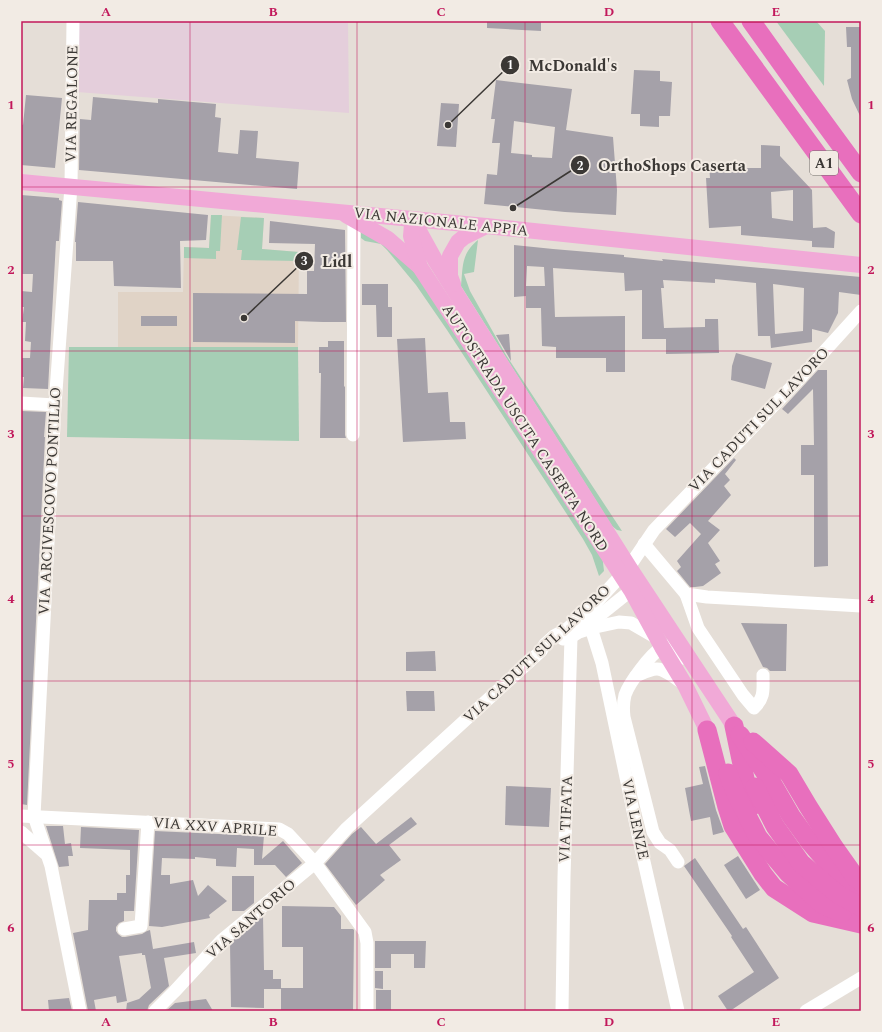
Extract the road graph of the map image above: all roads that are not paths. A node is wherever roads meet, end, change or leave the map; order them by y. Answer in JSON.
{"nodes":[{"id":1,"x":73,"y":21,"type":"edge"},
{"id":2,"x":720,"y":21,"type":"edge"},
{"id":3,"x":751,"y":21,"type":"edge"},
{"id":4,"x":861,"y":173,"type":"edge"},
{"id":5,"x":21,"y":182,"type":"edge"},
{"id":6,"x":71,"y":186,"type":"junction"},
{"id":7,"x":861,"y":214,"type":"edge"},
{"id":8,"x":350,"y":215,"type":"junction"},
{"id":9,"x":413,"y":220,"type":"junction"},
{"id":10,"x":486,"y":226,"type":"junction"},
{"id":11,"x":861,"y":265,"type":"edge"},
{"id":12,"x":420,"y":267,"type":"junction"},
{"id":13,"x":456,"y":293,"type":"junction"},
{"id":14,"x":861,"y":311,"type":"edge"},
{"id":15,"x":21,"y":403,"type":"edge"},
{"id":16,"x":55,"y":405,"type":"junction"},
{"id":17,"x":353,"y":435,"type":"dead end"},
{"id":18,"x":644,"y":544,"type":"junction"},
{"id":19,"x":628,"y":582,"type":"junction"},
{"id":20,"x":686,"y":594,"type":"junction"},
{"id":21,"x":861,"y":606,"type":"edge"},
{"id":22,"x":595,"y":612,"type":"junction"},
{"id":23,"x":577,"y":632,"type":"junction"},
{"id":24,"x":660,"y":643,"type":"junction"},
{"id":25,"x":763,"y":675,"type":"dead end"},
{"id":26,"x":636,"y":676,"type":"junction"},
{"id":27,"x":685,"y":685,"type":"junction"},
{"id":28,"x":734,"y":726,"type":"junction"},
{"id":29,"x":707,"y":730,"type":"joint"},
{"id":30,"x":28,"y":816,"type":"edge"},
{"id":31,"x":148,"y":822,"type":"junction"},
{"id":32,"x":21,"y":832,"type":"edge"},
{"id":33,"x":47,"y":854,"type":"junction"},
{"id":34,"x":678,"y":862,"type":"dead end"},
{"id":35,"x":315,"y":863,"type":"junction"},
{"id":36,"x":861,"y":874,"type":"edge"},
{"id":37,"x":861,"y":882,"type":"edge"},
{"id":38,"x":861,"y":888,"type":"edge"},
{"id":39,"x":861,"y":896,"type":"edge"},
{"id":40,"x":861,"y":901,"type":"edge"},
{"id":41,"x":861,"y":907,"type":"edge"},
{"id":42,"x":861,"y":913,"type":"edge"},
{"id":43,"x":861,"y":923,"type":"edge"},
{"id":44,"x":124,"y":928,"type":"dead end"},
{"id":45,"x":861,"y":978,"type":"edge"},
{"id":46,"x":80,"y":1011,"type":"edge"},
{"id":47,"x":155,"y":1011,"type":"edge"},
{"id":48,"x":367,"y":1011,"type":"edge"},
{"id":49,"x":562,"y":1011,"type":"edge"},
{"id":50,"x":678,"y":1011,"type":"edge"},
{"id":51,"x":806,"y":1011,"type":"edge"}],
"edges":[{"from":1,"to":6,"type":"street","name":"VIA REGALONE"},
{"from":2,"to":7,"type":"highway","number":"A1"},
{"from":3,"to":4,"type":"highway","number":"A1"},
{"from":5,"to":6,"type":"main road","name":"VIA NAZIONALE APPIA"},
{"from":6,"to":8,"type":"main road","name":"VIA NAZIONALE APPIA"},
{"from":6,"to":16,"type":"street","name":"VIA ARCIVESCOVO PONTILLO"},
{"from":8,"to":9,"type":"main road","name":"VIA NAZIONALE APPIA"},
{"from":8,"to":12,"type":"main road"},
{"from":8,"to":17,"type":"street"},
{"from":9,"to":10,"type":"main road","name":"VIA NAZIONALE APPIA"},
{"from":9,"to":12,"type":"main road"},
{"from":9,"to":13,"type":"main road"},
{"from":10,"to":11,"type":"main road","name":"VIA NAZIONALE APPIA"},
{"from":10,"to":13,"type":"main road"},
{"from":12,"to":19,"type":"main road","name":"AUTOSTRADA USCITA CASERTA NORD"},
{"from":13,"to":19,"type":"main road","name":"AUTOSTRADA USCITA CASERTA NORD"},
{"from":14,"to":18,"type":"street","name":"VIA CADUTI SUL LAVORO"},
{"from":15,"to":16,"type":"street"},
{"from":16,"to":30,"type":"street","name":"VIA ARCIVESCOVO PONTILLO"},
{"from":18,"to":19,"type":"street","name":"VIA CADUTI SUL LAVORO"},
{"from":18,"to":20,"type":"street"},
{"from":19,"to":22,"type":"street"},
{"from":19,"to":22,"type":"street","name":"VIA CADUTI SUL LAVORO"},
{"from":19,"to":24,"type":"main road","name":"AUTOSTRADA USCITA CASERTA NORD"},
{"from":19,"to":28,"type":"main road","name":"AUTOSTRADA USCITA CASERTA NORD"},
{"from":20,"to":21,"type":"street"},
{"from":20,"to":25,"type":"street"},
{"from":22,"to":23,"type":"street","name":"VIA CADUTI SUL LAVORO"},
{"from":23,"to":24,"type":"street","name":"AUTOSTRADA USCITA CASERTA NORD"},
{"from":23,"to":35,"type":"street","name":"VIA CADUTI SUL LAVORO"},
{"from":23,"to":49,"type":"street","name":"VIA TIFATA"},
{"from":23,"to":50,"type":"street","name":"VIA LENZE"},
{"from":24,"to":26,"type":"street"},
{"from":24,"to":27,"type":"main road","name":"AUTOSTRADA USCITA CASERTA NORD"},
{"from":24,"to":28,"type":"street"},
{"from":26,"to":27,"type":"street"},
{"from":26,"to":34,"type":"street"},
{"from":27,"to":29,"type":"main road","name":"AUTOSTRADA USCITA CASERTA NORD"},
{"from":28,"to":36,"type":"highway"},
{"from":28,"to":37,"type":"highway"},
{"from":28,"to":38,"type":"highway"},
{"from":28,"to":39,"type":"highway"},
{"from":28,"to":40,"type":"highway"},
{"from":28,"to":41,"type":"highway"},
{"from":28,"to":42,"type":"highway"},
{"from":29,"to":43,"type":"highway"},
{"from":30,"to":31,"type":"street","name":"VIA XXV APRILE"},
{"from":30,"to":33,"type":"street"},
{"from":31,"to":35,"type":"street","name":"VIA XXV APRILE"},
{"from":31,"to":44,"type":"street"},
{"from":32,"to":33,"type":"street"},
{"from":33,"to":46,"type":"street"},
{"from":35,"to":47,"type":"street","name":"VIA SANTORIO"},
{"from":35,"to":48,"type":"street","name":"VIA XXV APRILE"},
{"from":45,"to":51,"type":"street"}]}
